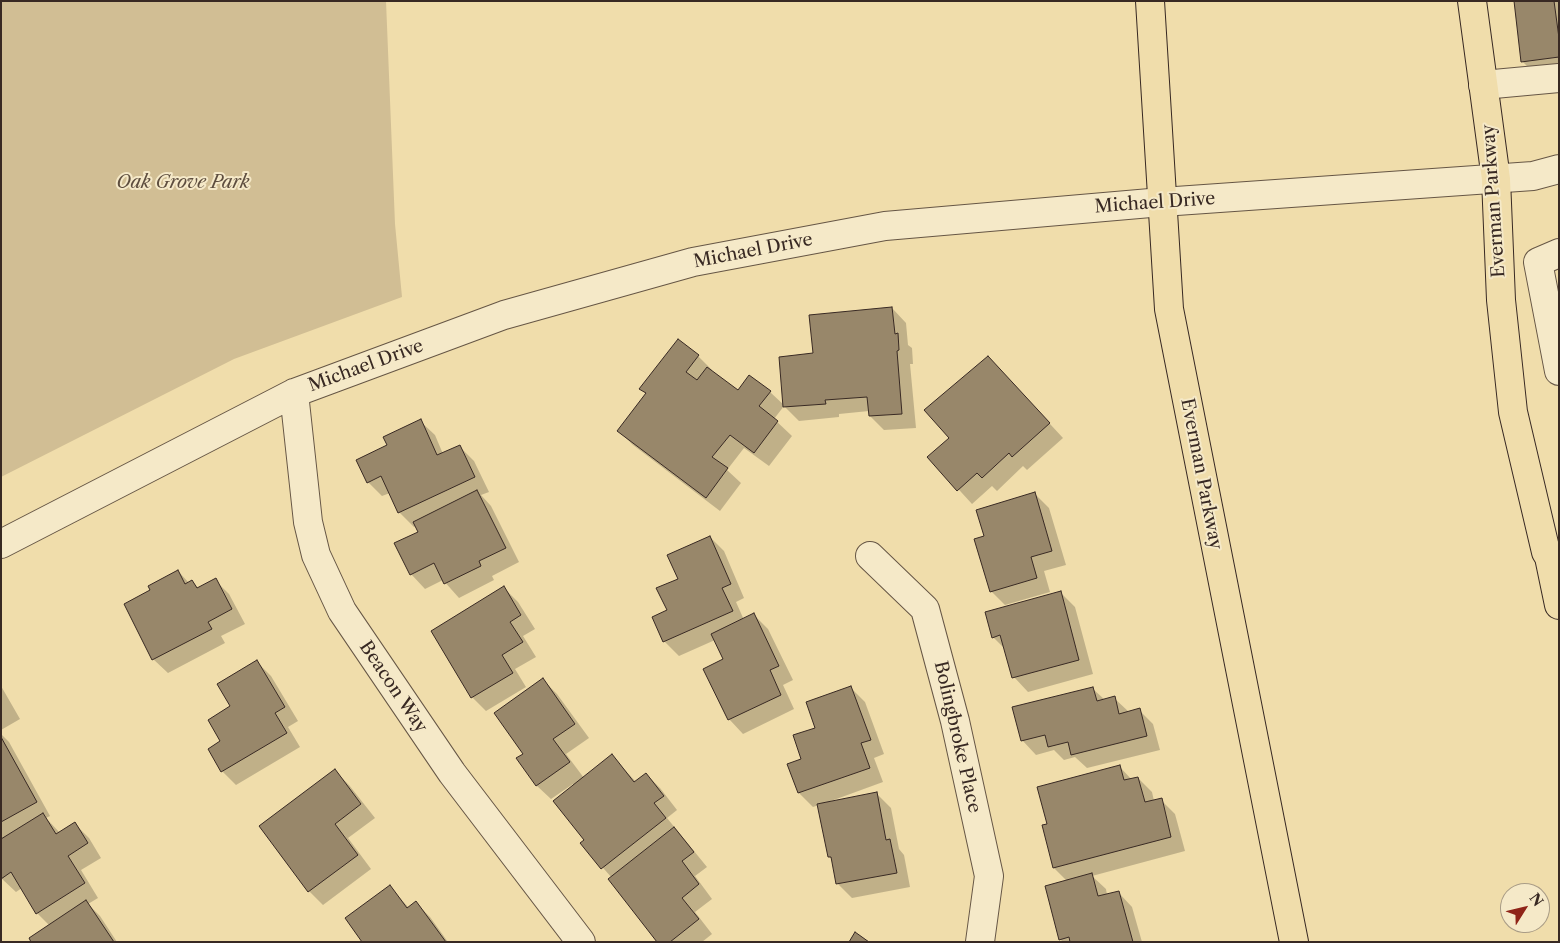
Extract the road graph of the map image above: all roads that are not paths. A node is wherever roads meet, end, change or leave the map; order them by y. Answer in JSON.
{"nodes":[{"id":1,"x":1150,"y":1,"type":"edge"},
{"id":2,"x":1472,"y":1,"type":"edge"},
{"id":3,"x":1559,"y":78,"type":"edge"},
{"id":4,"x":1483,"y":85,"type":"junction"},
{"id":5,"x":1559,"y":169,"type":"edge"},
{"id":6,"x":1496,"y":179,"type":"junction"},
{"id":7,"x":1162,"y":202,"type":"junction"},
{"id":8,"x":1559,"y":253,"type":"edge"},
{"id":9,"x":1559,"y":371,"type":"edge"},
{"id":10,"x":294,"y":393,"type":"junction"},
{"id":11,"x":1,"y":544,"type":"edge"},
{"id":12,"x":1554,"y":555,"type":"edge"},
{"id":13,"x":870,"y":556,"type":"dead end"},
{"id":14,"x":1559,"y":605,"type":"edge"},
{"id":15,"x":581,"y":942,"type":"edge"},
{"id":16,"x":980,"y":942,"type":"edge"},
{"id":17,"x":1294,"y":942,"type":"edge"}],
"edges":[{"from":1,"to":7,"type":"main road","name":"Everman Parkway"},
{"from":2,"to":4,"type":"main road","name":"Everman Parkway"},
{"from":3,"to":4,"type":"street"},
{"from":4,"to":6,"type":"main road","name":"Everman Parkway"},
{"from":5,"to":6,"type":"street","name":"Michael Drive"},
{"from":6,"to":7,"type":"street","name":"Michael Drive"},
{"from":6,"to":12,"type":"main road","name":"Everman Parkway"},
{"from":7,"to":10,"type":"street","name":"Michael Drive"},
{"from":7,"to":17,"type":"main road","name":"Everman Parkway"},
{"from":8,"to":9,"type":"street"},
{"from":10,"to":11,"type":"street","name":"Michael Drive"},
{"from":10,"to":15,"type":"street","name":"Beacon Way"},
{"from":12,"to":14,"type":"main road","name":"Everman Parkway"},
{"from":13,"to":16,"type":"street","name":"Bolingbroke Place"}]}
